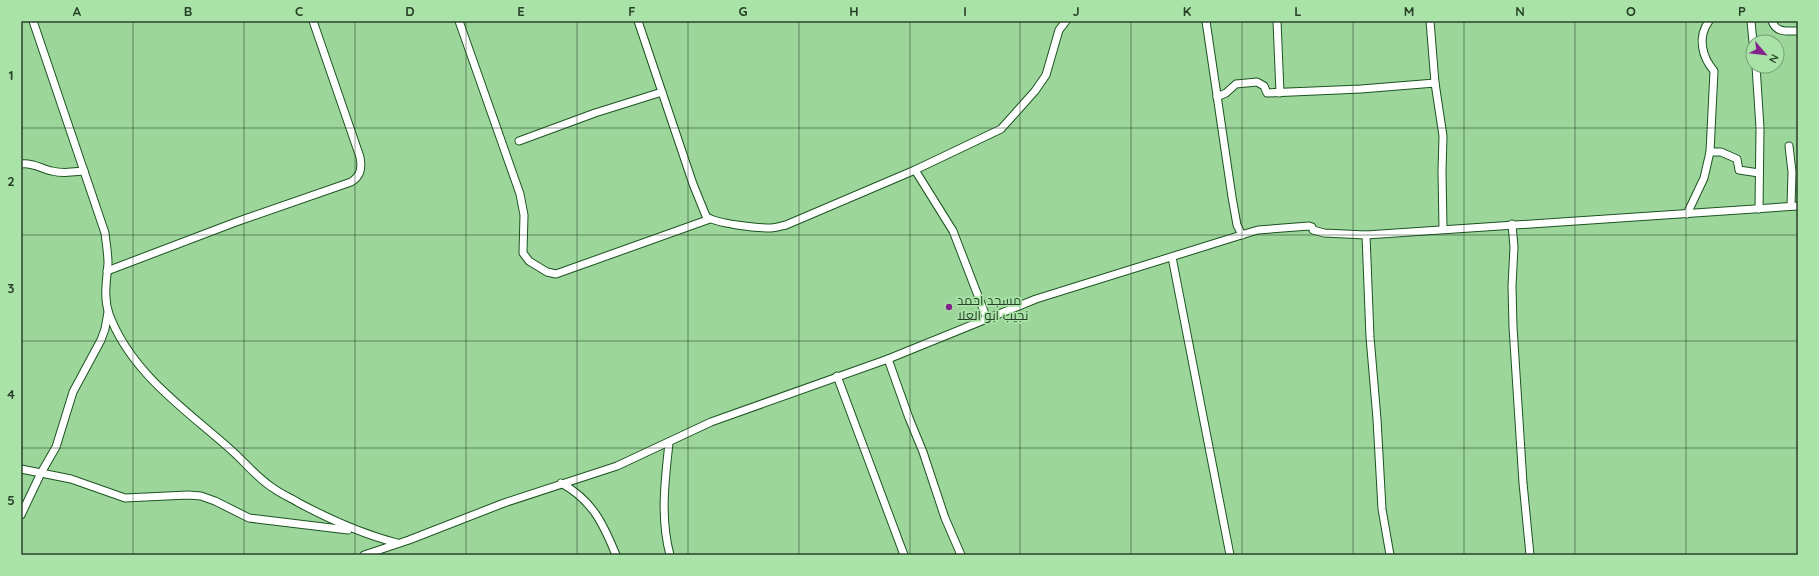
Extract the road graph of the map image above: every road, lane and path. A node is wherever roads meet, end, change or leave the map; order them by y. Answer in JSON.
{"nodes":[{"id":1,"x":32,"y":21,"type":"edge"},
{"id":2,"x":313,"y":21,"type":"edge"},
{"id":3,"x":459,"y":21,"type":"edge"},
{"id":4,"x":638,"y":21,"type":"edge"},
{"id":5,"x":1066,"y":21,"type":"edge"},
{"id":6,"x":1206,"y":21,"type":"edge"},
{"id":7,"x":1277,"y":21,"type":"edge"},
{"id":8,"x":1430,"y":21,"type":"edge"},
{"id":9,"x":1709,"y":21,"type":"edge"},
{"id":10,"x":1751,"y":21,"type":"edge"},
{"id":11,"x":1772,"y":21,"type":"edge"},
{"id":12,"x":1798,"y":31,"type":"edge"},
{"id":13,"x":1752,"y":34,"type":"edge"},
{"id":14,"x":1757,"y":74,"type":"edge"},
{"id":15,"x":1435,"y":84,"type":"junction"},
{"id":16,"x":662,"y":92,"type":"junction"},
{"id":17,"x":1280,"y":93,"type":"junction"},
{"id":18,"x":1217,"y":97,"type":"junction"},
{"id":19,"x":519,"y":141,"type":"dead end"},
{"id":20,"x":1789,"y":146,"type":"dead end"},
{"id":21,"x":1710,"y":152,"type":"junction"},
{"id":22,"x":21,"y":164,"type":"edge"},
{"id":23,"x":84,"y":170,"type":"junction"},
{"id":24,"x":915,"y":170,"type":"junction"},
{"id":25,"x":1759,"y":173,"type":"junction"},
{"id":26,"x":1795,"y":206,"type":"edge"},
{"id":27,"x":1759,"y":209,"type":"junction"},
{"id":28,"x":1687,"y":214,"type":"junction"},
{"id":29,"x":710,"y":219,"type":"junction"},
{"id":30,"x":1512,"y":224,"type":"junction"},
{"id":31,"x":1443,"y":229,"type":"junction"},
{"id":32,"x":1242,"y":235,"type":"junction"},
{"id":33,"x":1366,"y":235,"type":"junction"},
{"id":34,"x":1172,"y":257,"type":"junction"},
{"id":35,"x":107,"y":271,"type":"junction"},
{"id":36,"x":108,"y":312,"type":"junction"},
{"id":37,"x":988,"y":319,"type":"junction"},
{"id":38,"x":888,"y":359,"type":"junction"},
{"id":39,"x":838,"y":376,"type":"junction"},
{"id":40,"x":669,"y":443,"type":"junction"},
{"id":41,"x":21,"y":469,"type":"edge"},
{"id":42,"x":40,"y":473,"type":"junction"},
{"id":43,"x":561,"y":483,"type":"junction"},
{"id":44,"x":21,"y":515,"type":"edge"},
{"id":45,"x":356,"y":531,"type":"junction"},
{"id":46,"x":398,"y":543,"type":"junction"},
{"id":47,"x":364,"y":555,"type":"edge"},
{"id":48,"x":616,"y":555,"type":"edge"},
{"id":49,"x":670,"y":555,"type":"edge"},
{"id":50,"x":904,"y":555,"type":"edge"},
{"id":51,"x":961,"y":555,"type":"edge"},
{"id":52,"x":1230,"y":555,"type":"edge"},
{"id":53,"x":1390,"y":555,"type":"edge"},
{"id":54,"x":1530,"y":555,"type":"edge"}],
"edges":[{"from":1,"to":23,"type":"street"},
{"from":2,"to":35,"type":"street"},
{"from":3,"to":29,"type":"street"},
{"from":4,"to":16,"type":"street"},
{"from":5,"to":24,"type":"street"},
{"from":6,"to":18,"type":"street"},
{"from":7,"to":17,"type":"street"},
{"from":8,"to":15,"type":"street"},
{"from":9,"to":21,"type":"street"},
{"from":10,"to":13,"type":"street"},
{"from":11,"to":12,"type":"street"},
{"from":14,"to":25,"type":"street"},
{"from":15,"to":17,"type":"street"},
{"from":15,"to":31,"type":"street"},
{"from":16,"to":19,"type":"street"},
{"from":16,"to":29,"type":"street"},
{"from":17,"to":18,"type":"street"},
{"from":18,"to":32,"type":"street"},
{"from":20,"to":26,"type":"street"},
{"from":21,"to":25,"type":"street"},
{"from":21,"to":28,"type":"street"},
{"from":22,"to":23,"type":"street"},
{"from":23,"to":35,"type":"street"},
{"from":24,"to":29,"type":"street"},
{"from":24,"to":37,"type":"street"},
{"from":25,"to":27,"type":"street"},
{"from":26,"to":27,"type":"street"},
{"from":27,"to":28,"type":"street"},
{"from":28,"to":30,"type":"street"},
{"from":30,"to":31,"type":"street"},
{"from":30,"to":54,"type":"street"},
{"from":31,"to":33,"type":"street"},
{"from":32,"to":33,"type":"street"},
{"from":32,"to":34,"type":"street"},
{"from":33,"to":53,"type":"street"},
{"from":34,"to":37,"type":"street"},
{"from":34,"to":52,"type":"street"},
{"from":35,"to":36,"type":"street"},
{"from":36,"to":42,"type":"street"},
{"from":36,"to":45,"type":"street"},
{"from":37,"to":38,"type":"street"},
{"from":38,"to":39,"type":"street"},
{"from":38,"to":51,"type":"street"},
{"from":39,"to":40,"type":"street"},
{"from":39,"to":50,"type":"street"},
{"from":40,"to":43,"type":"street"},
{"from":40,"to":49,"type":"street"},
{"from":41,"to":42,"type":"street"},
{"from":42,"to":44,"type":"street"},
{"from":42,"to":45,"type":"street"},
{"from":43,"to":46,"type":"street"},
{"from":43,"to":48,"type":"street"},
{"from":45,"to":46,"type":"street"},
{"from":46,"to":47,"type":"street"}]}
